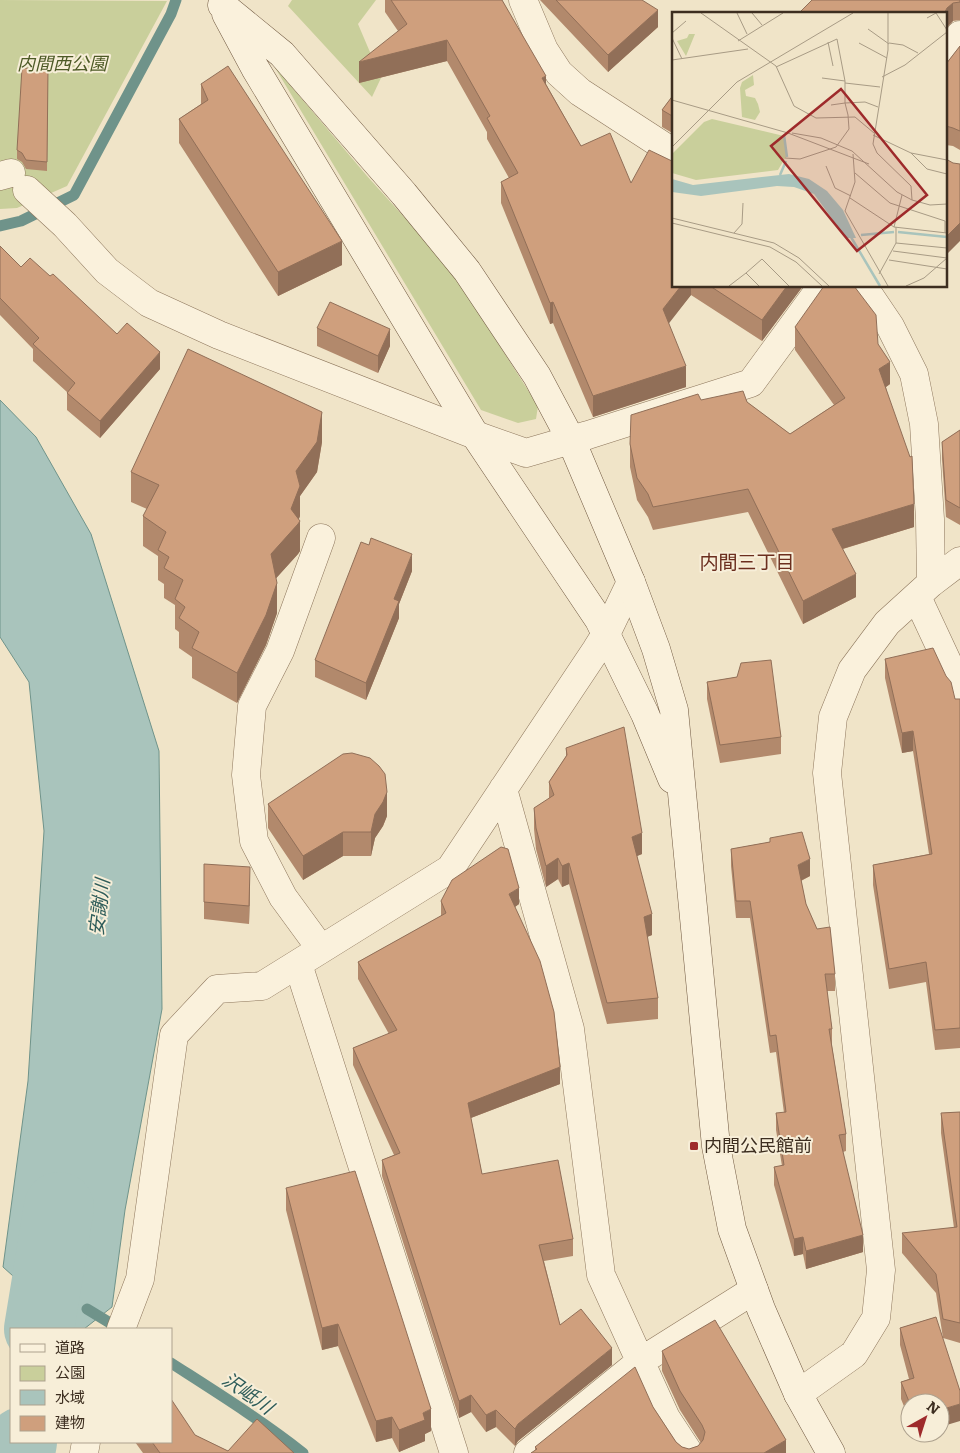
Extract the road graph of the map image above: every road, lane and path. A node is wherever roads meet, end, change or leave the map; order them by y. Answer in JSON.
{"nodes":[{"id":1,"x":523,"y":0,"type":"edge"},
{"id":2,"x":220,"y":2,"type":"edge"},
{"id":3,"x":960,"y":35,"type":"edge"},
{"id":4,"x":948,"y":54,"type":"edge"},
{"id":5,"x":672,"y":151,"type":"edge"},
{"id":6,"x":13,"y":180,"type":"edge"},
{"id":7,"x":821,"y":288,"type":"edge"},
{"id":8,"x":864,"y":288,"type":"edge"},
{"id":9,"x":475,"y":435,"type":"junction"},
{"id":10,"x":571,"y":440,"type":"junction"},
{"id":11,"x":321,"y":538,"type":"dead end"},
{"id":12,"x":960,"y":561,"type":"edge"},
{"id":13,"x":631,"y":582,"type":"junction"},
{"id":14,"x":924,"y":590,"type":"junction"},
{"id":15,"x":606,"y":634,"type":"junction"},
{"id":16,"x":960,"y":689,"type":"edge"},
{"id":17,"x":503,"y":789,"type":"junction"},
{"id":18,"x":684,"y":808,"type":"junction"},
{"id":19,"x":321,"y":949,"type":"junction"},
{"id":20,"x":298,"y":964,"type":"junction"},
{"id":21,"x":754,"y":1290,"type":"junction"},
{"id":22,"x":126,"y":1317,"type":"edge"},
{"id":23,"x":641,"y":1362,"type":"junction"},
{"id":24,"x":798,"y":1394,"type":"junction"},
{"id":25,"x":454,"y":1453,"type":"edge"},
{"id":26,"x":528,"y":1453,"type":"edge"},
{"id":27,"x":690,"y":1453,"type":"edge"},
{"id":28,"x":831,"y":1453,"type":"edge"}],
"edges":[{"from":1,"to":5,"type":"street"},
{"from":2,"to":9,"type":"street"},
{"from":2,"to":10,"type":"street"},
{"from":3,"to":4,"type":"street"},
{"from":6,"to":9,"type":"street"},
{"from":7,"to":10,"type":"street"},
{"from":8,"to":14,"type":"street"},
{"from":9,"to":10,"type":"street"},
{"from":9,"to":15,"type":"street"},
{"from":10,"to":13,"type":"street"},
{"from":11,"to":19,"type":"street"},
{"from":12,"to":14,"type":"street"},
{"from":13,"to":15,"type":"street"},
{"from":13,"to":18,"type":"street"},
{"from":14,"to":16,"type":"street"},
{"from":14,"to":24,"type":"street"},
{"from":15,"to":17,"type":"street"},
{"from":15,"to":18,"type":"street"},
{"from":17,"to":19,"type":"street"},
{"from":17,"to":23,"type":"street"},
{"from":18,"to":21,"type":"street"},
{"from":19,"to":20,"type":"street"},
{"from":20,"to":22,"type":"street"},
{"from":20,"to":25,"type":"street"},
{"from":21,"to":23,"type":"street"},
{"from":21,"to":24,"type":"street"},
{"from":23,"to":26,"type":"street"},
{"from":23,"to":27,"type":"street"},
{"from":24,"to":28,"type":"street"}]}
